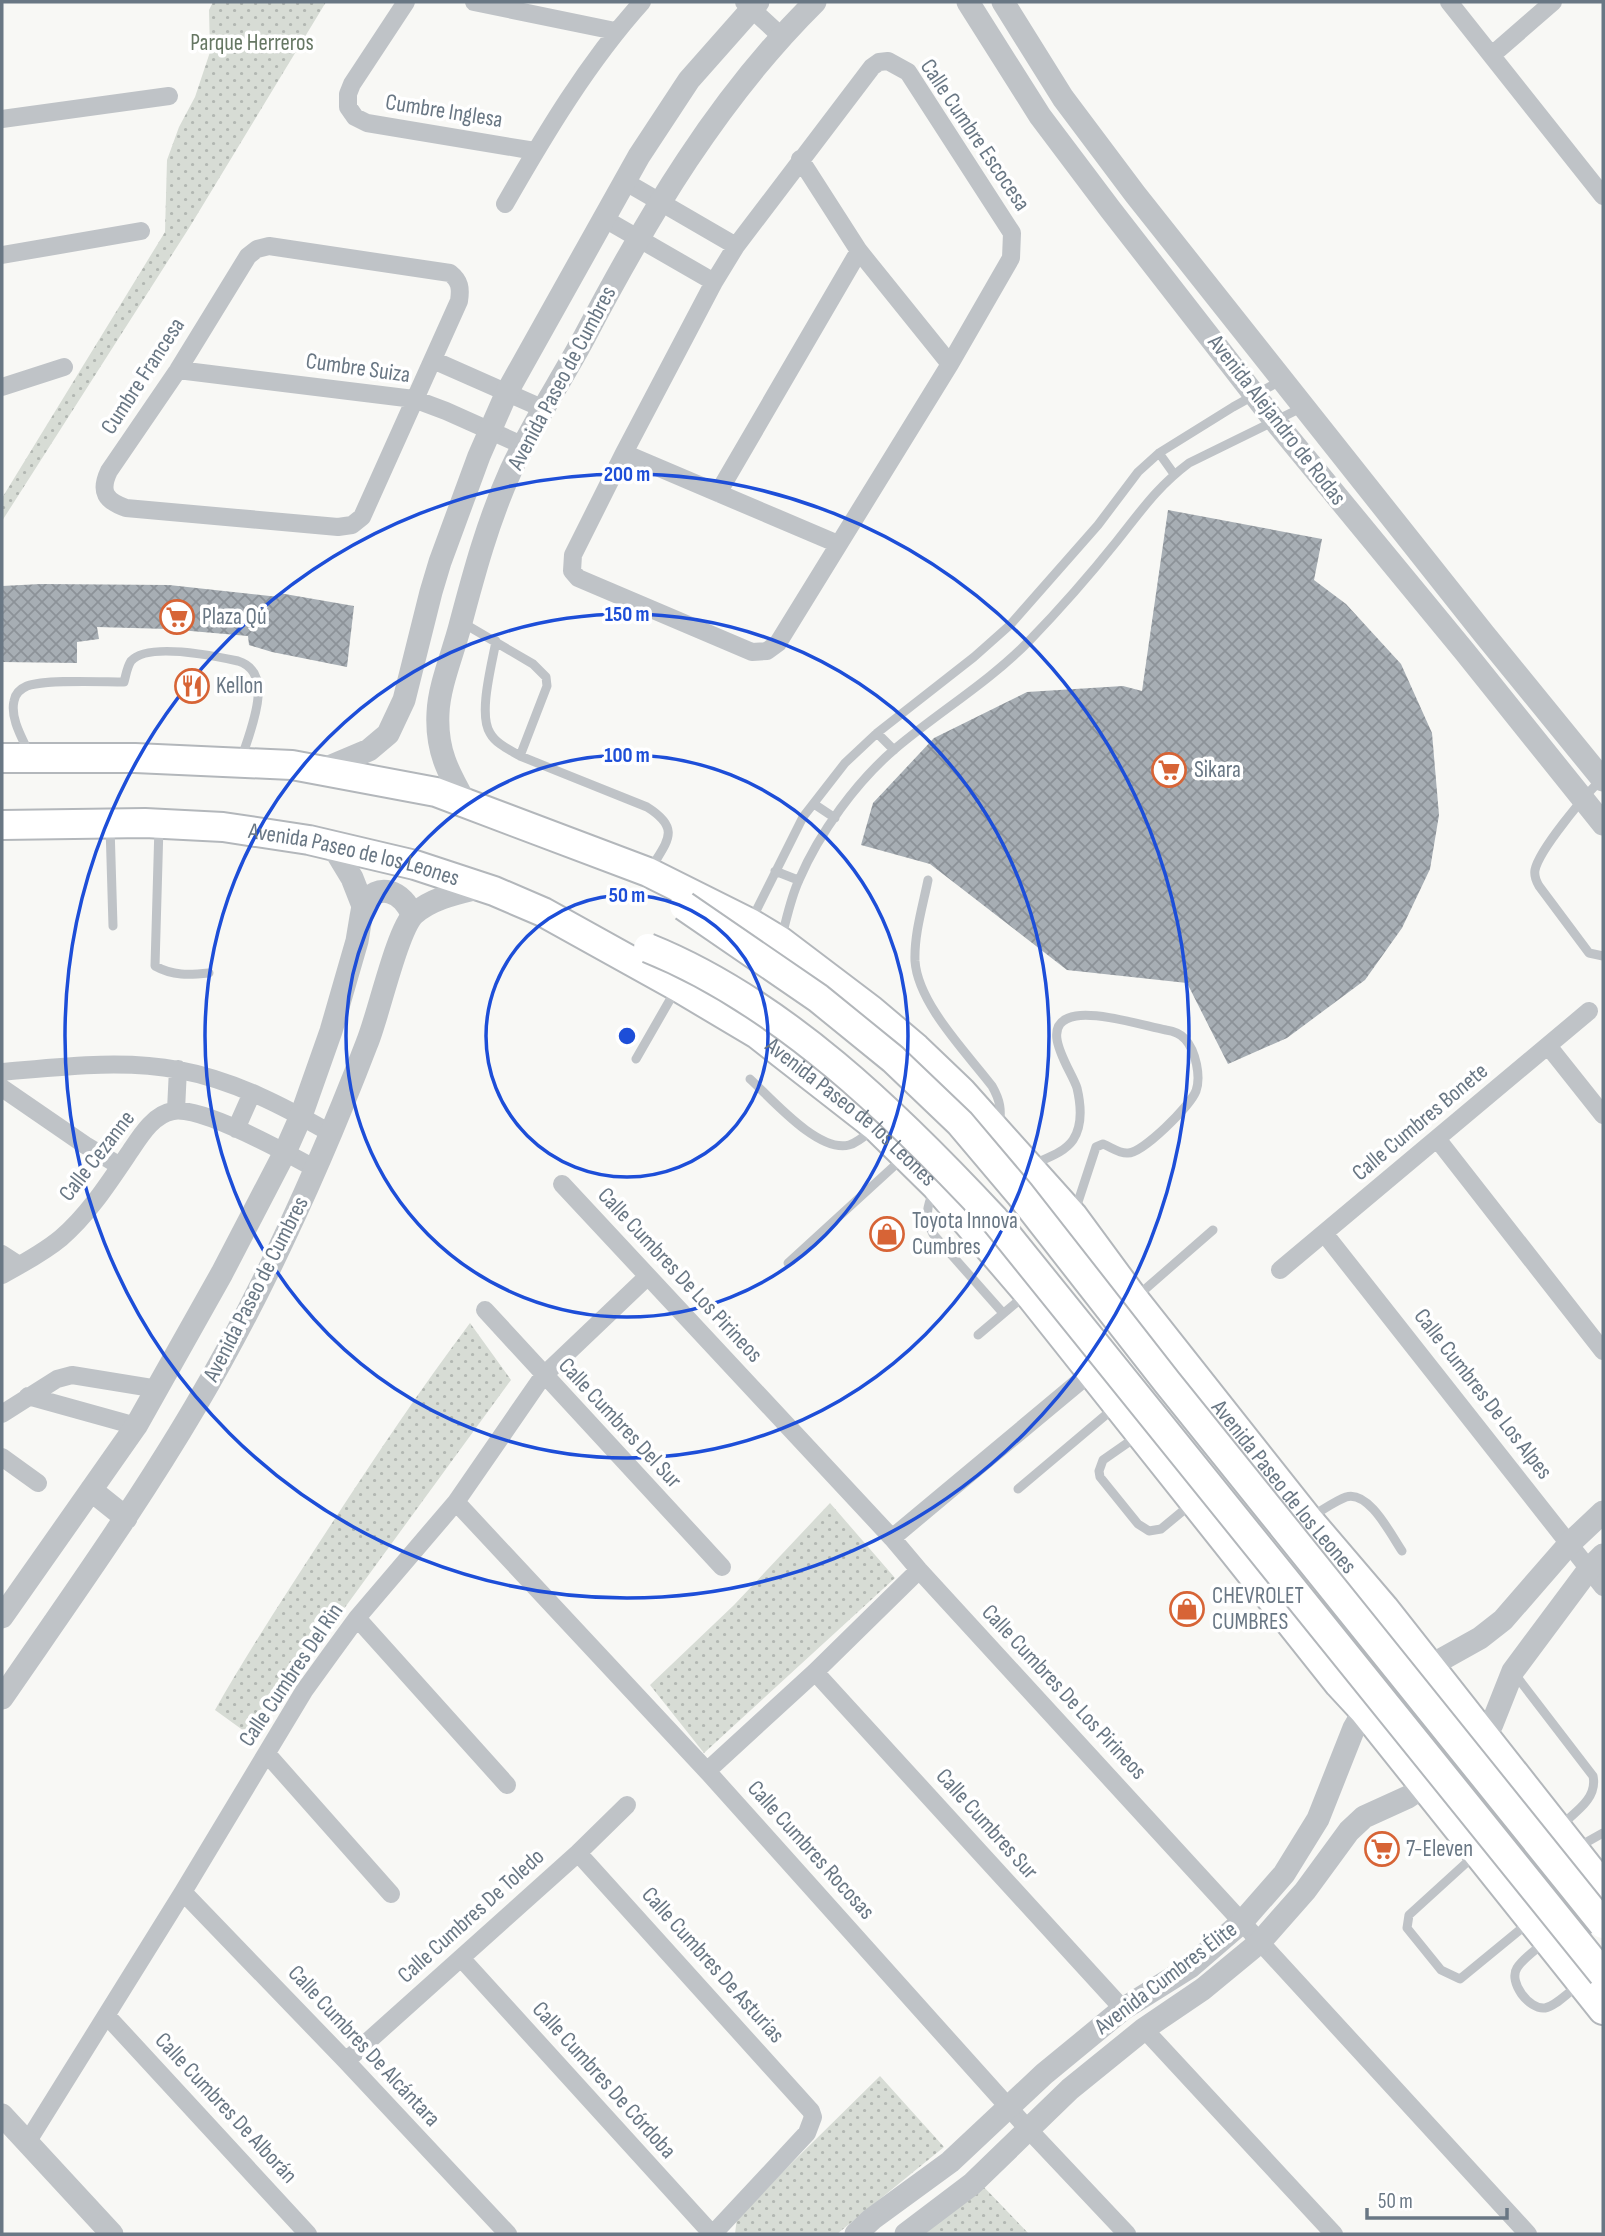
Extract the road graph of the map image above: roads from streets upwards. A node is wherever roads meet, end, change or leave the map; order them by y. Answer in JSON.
{"nodes":[{"id":1,"x":406,"y":2,"type":"edge"},
{"id":2,"x":474,"y":2,"type":"edge"},
{"id":3,"x":642,"y":2,"type":"edge"},
{"id":4,"x":968,"y":2,"type":"edge"},
{"id":5,"x":1003,"y":2,"type":"edge"},
{"id":6,"x":1449,"y":2,"type":"edge"},
{"id":7,"x":1553,"y":2,"type":"edge"},
{"id":8,"x":751,"y":4,"type":"edge"},
{"id":9,"x":805,"y":5,"type":"edge"},
{"id":10,"x":615,"y":31,"type":"junction"},
{"id":11,"x":781,"y":36,"type":"junction"},
{"id":12,"x":1492,"y":55,"type":"junction"},
{"id":13,"x":169,"y":96,"type":"dead end"},
{"id":14,"x":2,"y":119,"type":"edge"},
{"id":15,"x":536,"y":151,"type":"junction"},
{"id":16,"x":800,"y":159,"type":"junction"},
{"id":17,"x":624,"y":181,"type":"junction"},
{"id":18,"x":1603,"y":196,"type":"edge"},
{"id":19,"x":660,"y":201,"type":"junction"},
{"id":20,"x":505,"y":204,"type":"dead end"},
{"id":21,"x":603,"y":218,"type":"junction"},
{"id":22,"x":141,"y":231,"type":"dead end"},
{"id":23,"x":638,"y":238,"type":"junction"},
{"id":24,"x":736,"y":246,"type":"junction"},
{"id":25,"x":859,"y":251,"type":"junction"},
{"id":26,"x":2,"y":255,"type":"edge"},
{"id":27,"x":714,"y":282,"type":"junction"},
{"id":28,"x":433,"y":360,"type":"junction"},
{"id":29,"x":950,"y":364,"type":"junction"},
{"id":30,"x":64,"y":367,"type":"dead end"},
{"id":31,"x":178,"y":370,"type":"junction"},
{"id":32,"x":2,"y":387,"type":"edge"},
{"id":33,"x":507,"y":392,"type":"junction"},
{"id":34,"x":414,"y":399,"type":"junction"},
{"id":35,"x":544,"y":410,"type":"junction"},
{"id":36,"x":489,"y":430,"type":"junction"},
{"id":37,"x":524,"y":446,"type":"junction"},
{"id":38,"x":624,"y":453,"type":"junction"},
{"id":39,"x":718,"y":493,"type":"junction"},
{"id":40,"x":838,"y":544,"type":"junction"},
{"id":41,"x":15,"y":756,"type":"edge"},
{"id":42,"x":324,"y":769,"type":"junction"},
{"id":43,"x":1603,"y":780,"type":"edge"},
{"id":44,"x":465,"y":802,"type":"junction"},
{"id":45,"x":1603,"y":824,"type":"edge"},
{"id":46,"x":2,"y":825,"type":"edge"},
{"id":47,"x":332,"y":845,"type":"junction"},
{"id":48,"x":652,"y":875,"type":"junction"},
{"id":49,"x":482,"y":887,"type":"junction"},
{"id":50,"x":363,"y":906,"type":"junction"},
{"id":51,"x":542,"y":912,"type":"junction"},
{"id":52,"x":412,"y":915,"type":"junction"},
{"id":53,"x":1589,"y":1011,"type":"dead end"},
{"id":54,"x":1549,"y":1047,"type":"junction"},
{"id":55,"x":178,"y":1069,"type":"junction"},
{"id":56,"x":2,"y":1072,"type":"edge"},
{"id":57,"x":2,"y":1088,"type":"edge"},
{"id":58,"x":253,"y":1093,"type":"junction"},
{"id":59,"x":176,"y":1110,"type":"junction"},
{"id":60,"x":1603,"y":1115,"type":"edge"},
{"id":61,"x":301,"y":1116,"type":"junction"},
{"id":62,"x":236,"y":1129,"type":"junction"},
{"id":63,"x":332,"y":1134,"type":"junction"},
{"id":64,"x":1438,"y":1139,"type":"junction"},
{"id":65,"x":285,"y":1152,"type":"junction"},
{"id":66,"x":120,"y":1166,"type":"junction"},
{"id":67,"x":316,"y":1169,"type":"junction"},
{"id":68,"x":562,"y":1184,"type":"dead end"},
{"id":69,"x":1324,"y":1233,"type":"junction"},
{"id":70,"x":2,"y":1254,"type":"edge"},
{"id":71,"x":19,"y":1265,"type":"junction"},
{"id":72,"x":1280,"y":1270,"type":"dead end"},
{"id":73,"x":2,"y":1275,"type":"edge"},
{"id":74,"x":647,"y":1277,"type":"junction"},
{"id":75,"x":485,"y":1310,"type":"dead end"},
{"id":76,"x":1603,"y":1351,"type":"edge"},
{"id":77,"x":1091,"y":1372,"type":"junction"},
{"id":78,"x":543,"y":1376,"type":"junction"},
{"id":79,"x":158,"y":1389,"type":"junction"},
{"id":80,"x":28,"y":1396,"type":"junction"},
{"id":81,"x":2,"y":1414,"type":"edge"},
{"id":82,"x":136,"y":1426,"type":"junction"},
{"id":83,"x":2,"y":1457,"type":"edge"},
{"id":84,"x":38,"y":1483,"type":"dead end"},
{"id":85,"x":91,"y":1490,"type":"junction"},
{"id":86,"x":456,"y":1502,"type":"junction"},
{"id":87,"x":1603,"y":1511,"type":"edge"},
{"id":88,"x":127,"y":1518,"type":"junction"},
{"id":89,"x":892,"y":1538,"type":"junction"},
{"id":90,"x":1570,"y":1543,"type":"junction"},
{"id":91,"x":722,"y":1567,"type":"dead end"},
{"id":92,"x":919,"y":1570,"type":"junction"},
{"id":93,"x":1598,"y":1570,"type":"edge"},
{"id":94,"x":1384,"y":1608,"type":"junction"},
{"id":95,"x":2,"y":1616,"type":"edge"},
{"id":96,"x":357,"y":1618,"type":"junction"},
{"id":97,"x":1311,"y":1648,"type":"junction"},
{"id":98,"x":1428,"y":1665,"type":"junction"},
{"id":99,"x":815,"y":1672,"type":"junction"},
{"id":100,"x":2,"y":1698,"type":"edge"},
{"id":101,"x":1364,"y":1711,"type":"junction"},
{"id":102,"x":1486,"y":1736,"type":"junction"},
{"id":103,"x":267,"y":1754,"type":"junction"},
{"id":104,"x":707,"y":1771,"type":"junction"},
{"id":105,"x":507,"y":1785,"type":"dead end"},
{"id":106,"x":1424,"y":1786,"type":"junction"},
{"id":107,"x":627,"y":1805,"type":"dead end"},
{"id":108,"x":1557,"y":1829,"type":"junction"},
{"id":109,"x":1475,"y":1850,"type":"junction"},
{"id":110,"x":578,"y":1853,"type":"junction"},
{"id":111,"x":1603,"y":1885,"type":"edge"},
{"id":112,"x":183,"y":1892,"type":"junction"},
{"id":113,"x":391,"y":1894,"type":"dead end"},
{"id":114,"x":1241,"y":1923,"type":"junction"},
{"id":115,"x":1603,"y":1924,"type":"edge"},
{"id":116,"x":1260,"y":1942,"type":"junction"},
{"id":117,"x":461,"y":1958,"type":"junction"},
{"id":118,"x":1592,"y":1978,"type":"edge"},
{"id":119,"x":1123,"y":2009,"type":"junction"},
{"id":120,"x":1603,"y":2010,"type":"edge"},
{"id":121,"x":107,"y":2016,"type":"junction"},
{"id":122,"x":1144,"y":2029,"type":"junction"},
{"id":123,"x":346,"y":2061,"type":"junction"},
{"id":124,"x":1009,"y":2107,"type":"junction"},
{"id":125,"x":2,"y":2115,"type":"edge"},
{"id":126,"x":1028,"y":2129,"type":"junction"},
{"id":127,"x":28,"y":2141,"type":"junction"},
{"id":128,"x":112,"y":2234,"type":"edge"},
{"id":129,"x":308,"y":2234,"type":"edge"},
{"id":130,"x":508,"y":2234,"type":"edge"},
{"id":131,"x":712,"y":2234,"type":"edge"},
{"id":132,"x":856,"y":2234,"type":"edge"},
{"id":133,"x":906,"y":2234,"type":"edge"},
{"id":134,"x":1127,"y":2234,"type":"edge"},
{"id":135,"x":1334,"y":2234,"type":"edge"},
{"id":136,"x":1528,"y":2234,"type":"edge"}],
"edges":[{"from":1,"to":15,"type":"street","name":"Cumbre Inglesa"},
{"from":2,"to":10,"type":"street"},
{"from":3,"to":10,"type":"street"},
{"from":4,"to":45,"type":"street","name":"Avenida Alejandro de Rodas"},
{"from":5,"to":43,"type":"street","name":"Avenida Alejandro de Rodas"},
{"from":6,"to":12,"type":"street"},
{"from":7,"to":12,"type":"street"},
{"from":8,"to":11,"type":"street"},
{"from":8,"to":17,"type":"street","name":"Avenida Paseo de Cumbres"},
{"from":9,"to":11,"type":"street","name":"Avenida Paseo de Cumbres"},
{"from":10,"to":15,"type":"street"},
{"from":11,"to":19,"type":"street","name":"Avenida Paseo de Cumbres"},
{"from":12,"to":18,"type":"street"},
{"from":13,"to":14,"type":"street"},
{"from":15,"to":20,"type":"street"},
{"from":16,"to":24,"type":"street","name":"Calle Cumbre Escocesa"},
{"from":16,"to":25,"type":"street"},
{"from":16,"to":29,"type":"street","name":"Calle Cumbre Escocesa"},
{"from":17,"to":19,"type":"street"},
{"from":17,"to":21,"type":"street","name":"Avenida Paseo de Cumbres"},
{"from":19,"to":23,"type":"street","name":"Avenida Paseo de Cumbres"},
{"from":19,"to":24,"type":"street"},
{"from":21,"to":23,"type":"street"},
{"from":21,"to":33,"type":"street","name":"Avenida Paseo de Cumbres"},
{"from":22,"to":26,"type":"street"},
{"from":23,"to":27,"type":"street"},
{"from":23,"to":35,"type":"street","name":"Avenida Paseo de Cumbres"},
{"from":24,"to":27,"type":"street","name":"Calle Cumbre Escocesa"},
{"from":25,"to":29,"type":"street"},
{"from":25,"to":39,"type":"street"},
{"from":27,"to":38,"type":"street","name":"Calle Cumbre Escocesa"},
{"from":28,"to":31,"type":"street","name":"Cumbre Francesa"},
{"from":28,"to":33,"type":"street","name":"Cumbre Suiza"},
{"from":28,"to":34,"type":"street"},
{"from":29,"to":40,"type":"street","name":"Calle Cumbre Escocesa"},
{"from":30,"to":32,"type":"street"},
{"from":31,"to":34,"type":"street","name":"Cumbre Suiza"},
{"from":31,"to":34,"type":"street","name":"Cumbre Francesa"},
{"from":33,"to":35,"type":"street","name":"Cumbre Suiza"},
{"from":33,"to":36,"type":"street","name":"Avenida Paseo de Cumbres"},
{"from":34,"to":36,"type":"street","name":"Cumbre Suiza"},
{"from":35,"to":37,"type":"street","name":"Avenida Paseo de Cumbres"},
{"from":36,"to":37,"type":"street","name":"Cumbre Suiza"},
{"from":36,"to":42,"type":"street","name":"Avenida Paseo de Cumbres"},
{"from":37,"to":44,"type":"street","name":"Avenida Paseo de Cumbres"},
{"from":38,"to":39,"type":"street"},
{"from":38,"to":40,"type":"street","name":"Calle Cumbre Escocesa"},
{"from":39,"to":40,"type":"street"},
{"from":41,"to":42,"type":"main road","name":"Avenida Paseo de los Leones"},
{"from":42,"to":44,"type":"main road","name":"Avenida Paseo de los Leones"},
{"from":44,"to":48,"type":"main road","name":"Avenida Paseo de los Leones"},
{"from":46,"to":47,"type":"main road","name":"Avenida Paseo de los Leones"},
{"from":47,"to":49,"type":"main road","name":"Avenida Paseo de los Leones"},
{"from":47,"to":50,"type":"street"},
{"from":48,"to":94,"type":"main road","name":"Avenida Paseo de los Leones"},
{"from":48,"to":115,"type":"main road","bridge":true},
{"from":49,"to":51,"type":"main road","name":"Avenida Paseo de los Leones"},
{"from":49,"to":52,"type":"street"},
{"from":50,"to":52,"type":"street"},
{"from":50,"to":61,"type":"street","name":"Avenida Paseo de Cumbres"},
{"from":51,"to":77,"type":"main road","name":"Avenida Paseo de los Leones"},
{"from":51,"to":118,"type":"main road","bridge":true},
{"from":52,"to":63,"type":"street","name":"Avenida Paseo de Cumbres"},
{"from":53,"to":54,"type":"street","name":"Calle Cumbres Bonete"},
{"from":54,"to":60,"type":"street"},
{"from":54,"to":64,"type":"street","name":"Calle Cumbres Bonete"},
{"from":55,"to":56,"type":"street"},
{"from":55,"to":58,"type":"street"},
{"from":55,"to":59,"type":"street"},
{"from":57,"to":66,"type":"street"},
{"from":58,"to":61,"type":"street"},
{"from":58,"to":62,"type":"street"},
{"from":59,"to":62,"type":"street"},
{"from":59,"to":66,"type":"street","name":"Calle Cezanne"},
{"from":61,"to":63,"type":"street"},
{"from":61,"to":65,"type":"street","name":"Avenida Paseo de Cumbres"},
{"from":62,"to":65,"type":"street"},
{"from":63,"to":67,"type":"street","name":"Avenida Paseo de Cumbres"},
{"from":64,"to":69,"type":"street","name":"Calle Cumbres Bonete"},
{"from":64,"to":76,"type":"street"},
{"from":65,"to":67,"type":"street"},
{"from":65,"to":79,"type":"street","name":"Avenida Paseo de Cumbres"},
{"from":66,"to":71,"type":"street","name":"Calle Cezanne"},
{"from":67,"to":88,"type":"street","name":"Avenida Paseo de Cumbres"},
{"from":68,"to":74,"type":"street","name":"Calle Cumbres De Los Pirineos"},
{"from":69,"to":72,"type":"street","name":"Calle Cumbres Bonete"},
{"from":69,"to":90,"type":"street","name":"Calle Cumbres De Los Alpes"},
{"from":70,"to":71,"type":"street"},
{"from":71,"to":73,"type":"street","name":"Calle Cezanne"},
{"from":74,"to":78,"type":"street","name":"Calle Cumbres Del Rin"},
{"from":74,"to":89,"type":"street","name":"Calle Cumbres De Los Pirineos"},
{"from":75,"to":78,"type":"street","name":"Calle Cumbres Del Sur"},
{"from":77,"to":89,"type":"street"},
{"from":77,"to":97,"type":"main road","name":"Avenida Paseo de los Leones"},
{"from":78,"to":86,"type":"street","name":"Calle Cumbres Del Rin"},
{"from":78,"to":91,"type":"street","name":"Calle Cumbres Del Sur"},
{"from":79,"to":80,"type":"street"},
{"from":79,"to":82,"type":"street","name":"Avenida Paseo de Cumbres"},
{"from":80,"to":81,"type":"street"},
{"from":80,"to":82,"type":"street"},
{"from":82,"to":85,"type":"street","name":"Avenida Paseo de Cumbres"},
{"from":83,"to":84,"type":"street"},
{"from":85,"to":88,"type":"street"},
{"from":85,"to":95,"type":"street","name":"Avenida Paseo de Cumbres"},
{"from":86,"to":96,"type":"street","name":"Calle Cumbres Del Rin"},
{"from":86,"to":104,"type":"street","name":"Calle Cumbres Rocosas"},
{"from":87,"to":90,"type":"street","name":"Avenida Cumbres Élite"},
{"from":88,"to":100,"type":"street","name":"Avenida Paseo de Cumbres"},
{"from":89,"to":92,"type":"street","name":"Calle Cumbres De Los Pirineos"},
{"from":90,"to":93,"type":"street","name":"Calle Cumbres De Los Alpes"},
{"from":90,"to":98,"type":"street","name":"Avenida Cumbres Élite"},
{"from":92,"to":99,"type":"street"},
{"from":92,"to":114,"type":"street","name":"Calle Cumbres De Los Pirineos"},
{"from":93,"to":102,"type":"street","name":"Avenida Cumbres Élite"},
{"from":94,"to":97,"type":"main road"},
{"from":94,"to":98,"type":"main road","name":"Avenida Paseo de los Leones"},
{"from":96,"to":103,"type":"street","name":"Calle Cumbres Del Rin"},
{"from":96,"to":105,"type":"street"},
{"from":97,"to":101,"type":"main road","name":"Avenida Paseo de los Leones"},
{"from":98,"to":101,"type":"street","name":"Avenida Cumbres Élite"},
{"from":98,"to":102,"type":"main road","name":"Avenida Paseo de los Leones"},
{"from":99,"to":104,"type":"street"},
{"from":99,"to":119,"type":"street","name":"Calle Cumbres Sur"},
{"from":101,"to":106,"type":"main road","name":"Avenida Paseo de los Leones"},
{"from":101,"to":114,"type":"street","name":"Avenida Cumbres Élite"},
{"from":102,"to":106,"type":"street","name":"Avenida Cumbres Élite"},
{"from":102,"to":108,"type":"main road","name":"Avenida Paseo de los Leones"},
{"from":103,"to":112,"type":"street","name":"Calle Cumbres Del Rin"},
{"from":103,"to":113,"type":"street"},
{"from":104,"to":124,"type":"street","name":"Calle Cumbres Rocosas"},
{"from":106,"to":109,"type":"main road","name":"Avenida Paseo de los Leones"},
{"from":106,"to":116,"type":"street","name":"Avenida Cumbres Élite"},
{"from":107,"to":110,"type":"street","name":"Calle Cumbres De Toledo"},
{"from":108,"to":109,"type":"main road"},
{"from":108,"to":111,"type":"main road","name":"Avenida Paseo de los Leones"},
{"from":109,"to":118,"type":"main road","name":"Avenida Paseo de los Leones"},
{"from":110,"to":117,"type":"street","name":"Calle Cumbres De Toledo"},
{"from":110,"to":131,"type":"street","name":"Calle Cumbres De Asturias"},
{"from":112,"to":121,"type":"street","name":"Calle Cumbres Del Rin"},
{"from":112,"to":123,"type":"street","name":"Calle Cumbres De Alcántara"},
{"from":114,"to":116,"type":"street","name":"Calle Cumbres De Los Pirineos"},
{"from":114,"to":119,"type":"street","name":"Avenida Cumbres Élite"},
{"from":116,"to":122,"type":"street","name":"Avenida Cumbres Élite"},
{"from":116,"to":136,"type":"street","name":"Calle Cumbres De Los Pirineos"},
{"from":117,"to":123,"type":"street","name":"Calle Cumbres De Toledo"},
{"from":117,"to":131,"type":"street","name":"Calle Cumbres De Córdoba"},
{"from":118,"to":120,"type":"main road","name":"Avenida Paseo de los Leones"},
{"from":119,"to":124,"type":"street","name":"Avenida Cumbres Élite"},
{"from":121,"to":127,"type":"street","name":"Calle Cumbres Del Rin"},
{"from":121,"to":129,"type":"street","name":"Calle Cumbres De Alborán"},
{"from":122,"to":126,"type":"street","name":"Avenida Cumbres Élite"},
{"from":122,"to":135,"type":"street"},
{"from":123,"to":130,"type":"street","name":"Calle Cumbres De Alcántara"},
{"from":124,"to":126,"type":"street","name":"Calle Cumbres Rocosas"},
{"from":124,"to":132,"type":"street","name":"Avenida Cumbres Élite"},
{"from":125,"to":127,"type":"street"},
{"from":126,"to":133,"type":"street","name":"Avenida Cumbres Élite"},
{"from":126,"to":134,"type":"street","name":"Calle Cumbres Rocosas"},
{"from":127,"to":128,"type":"street"}]}
